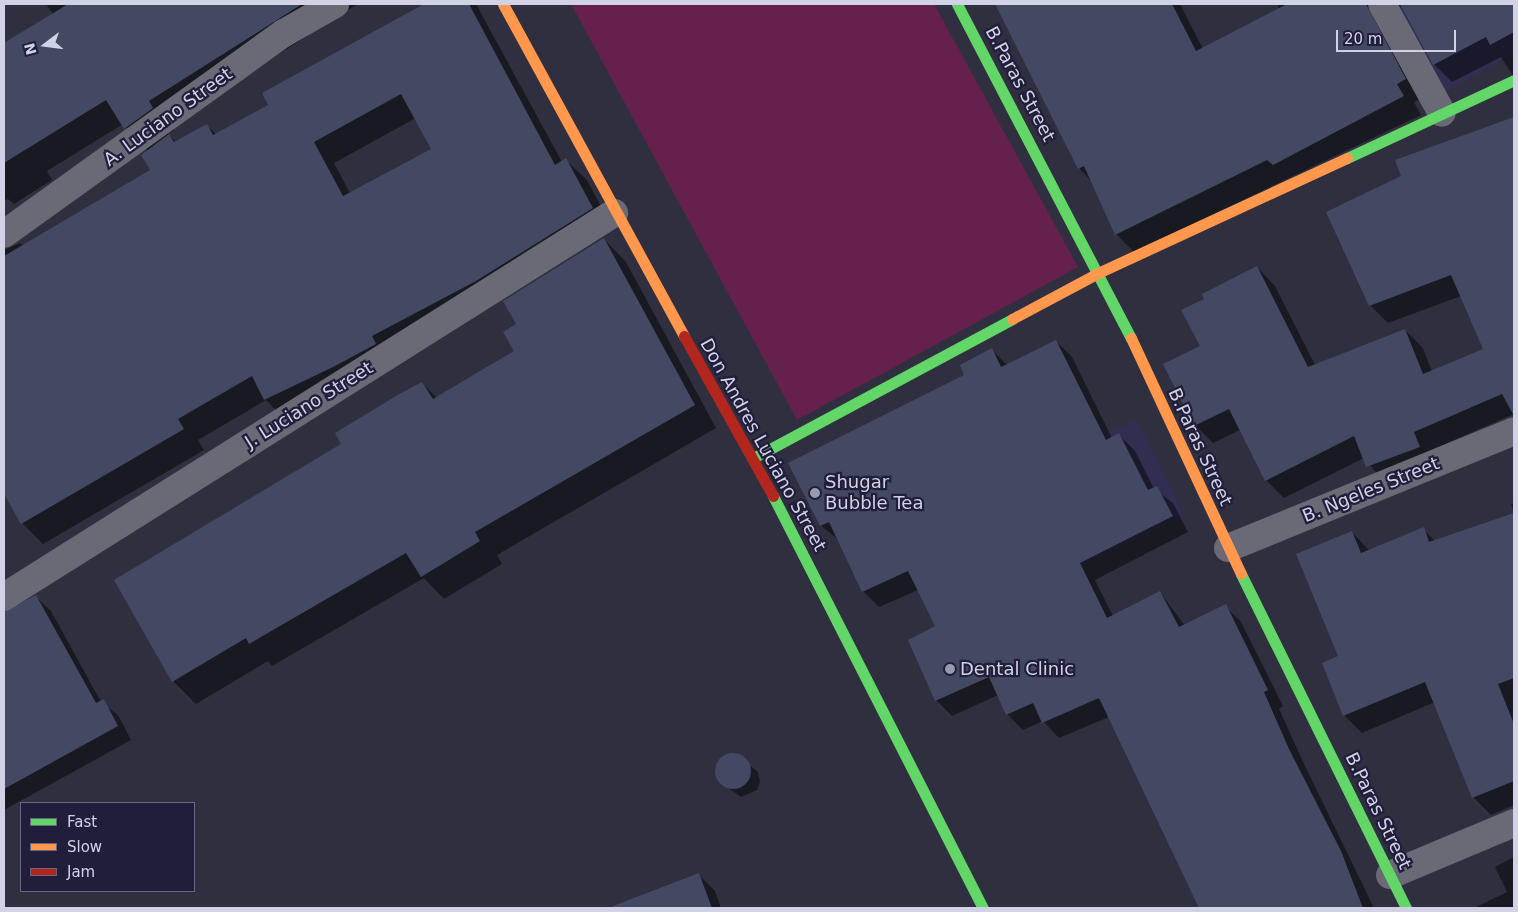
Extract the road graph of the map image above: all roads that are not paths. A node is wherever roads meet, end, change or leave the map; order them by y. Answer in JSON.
{"nodes":[{"id":1,"x":335,"y":4,"type":"edge"},
{"id":2,"x":503,"y":4,"type":"edge"},
{"id":3,"x":957,"y":4,"type":"edge"},
{"id":4,"x":1382,"y":4,"type":"edge"},
{"id":5,"x":1514,"y":80,"type":"edge"},
{"id":6,"x":1442,"y":113,"type":"junction"},
{"id":7,"x":614,"y":213,"type":"junction"},
{"id":8,"x":4,"y":234,"type":"edge"},
{"id":9,"x":1100,"y":272,"type":"junction"},
{"id":10,"x":1514,"y":431,"type":"edge"},
{"id":11,"x":753,"y":458,"type":"junction"},
{"id":12,"x":1228,"y":548,"type":"junction"},
{"id":13,"x":4,"y":597,"type":"edge"},
{"id":14,"x":1514,"y":823,"type":"edge"},
{"id":15,"x":1390,"y":874,"type":"junction"},
{"id":16,"x":982,"y":908,"type":"edge"},
{"id":17,"x":1406,"y":908,"type":"edge"}],
"edges":[{"from":1,"to":8,"type":"street","name":"A. Luciano Street"},
{"from":2,"to":7,"type":"street","name":"Don Andres Luciano Street"},
{"from":3,"to":9,"type":"street","name":"B.Paras Street"},
{"from":4,"to":6,"type":"street"},
{"from":5,"to":6,"type":"street"},
{"from":6,"to":9,"type":"street"},
{"from":7,"to":11,"type":"street","name":"Don Andres Luciano Street"},
{"from":7,"to":13,"type":"street","name":"J. Luciano Street"},
{"from":9,"to":11,"type":"street"},
{"from":9,"to":12,"type":"street","name":"B.Paras Street"},
{"from":10,"to":12,"type":"street","name":"B. Ngeles Street"},
{"from":11,"to":16,"type":"street","name":"Don Andres Luciano Street"},
{"from":12,"to":15,"type":"street","name":"B.Paras Street"},
{"from":14,"to":15,"type":"street"},
{"from":15,"to":17,"type":"street","name":"B.Paras Street"}]}
